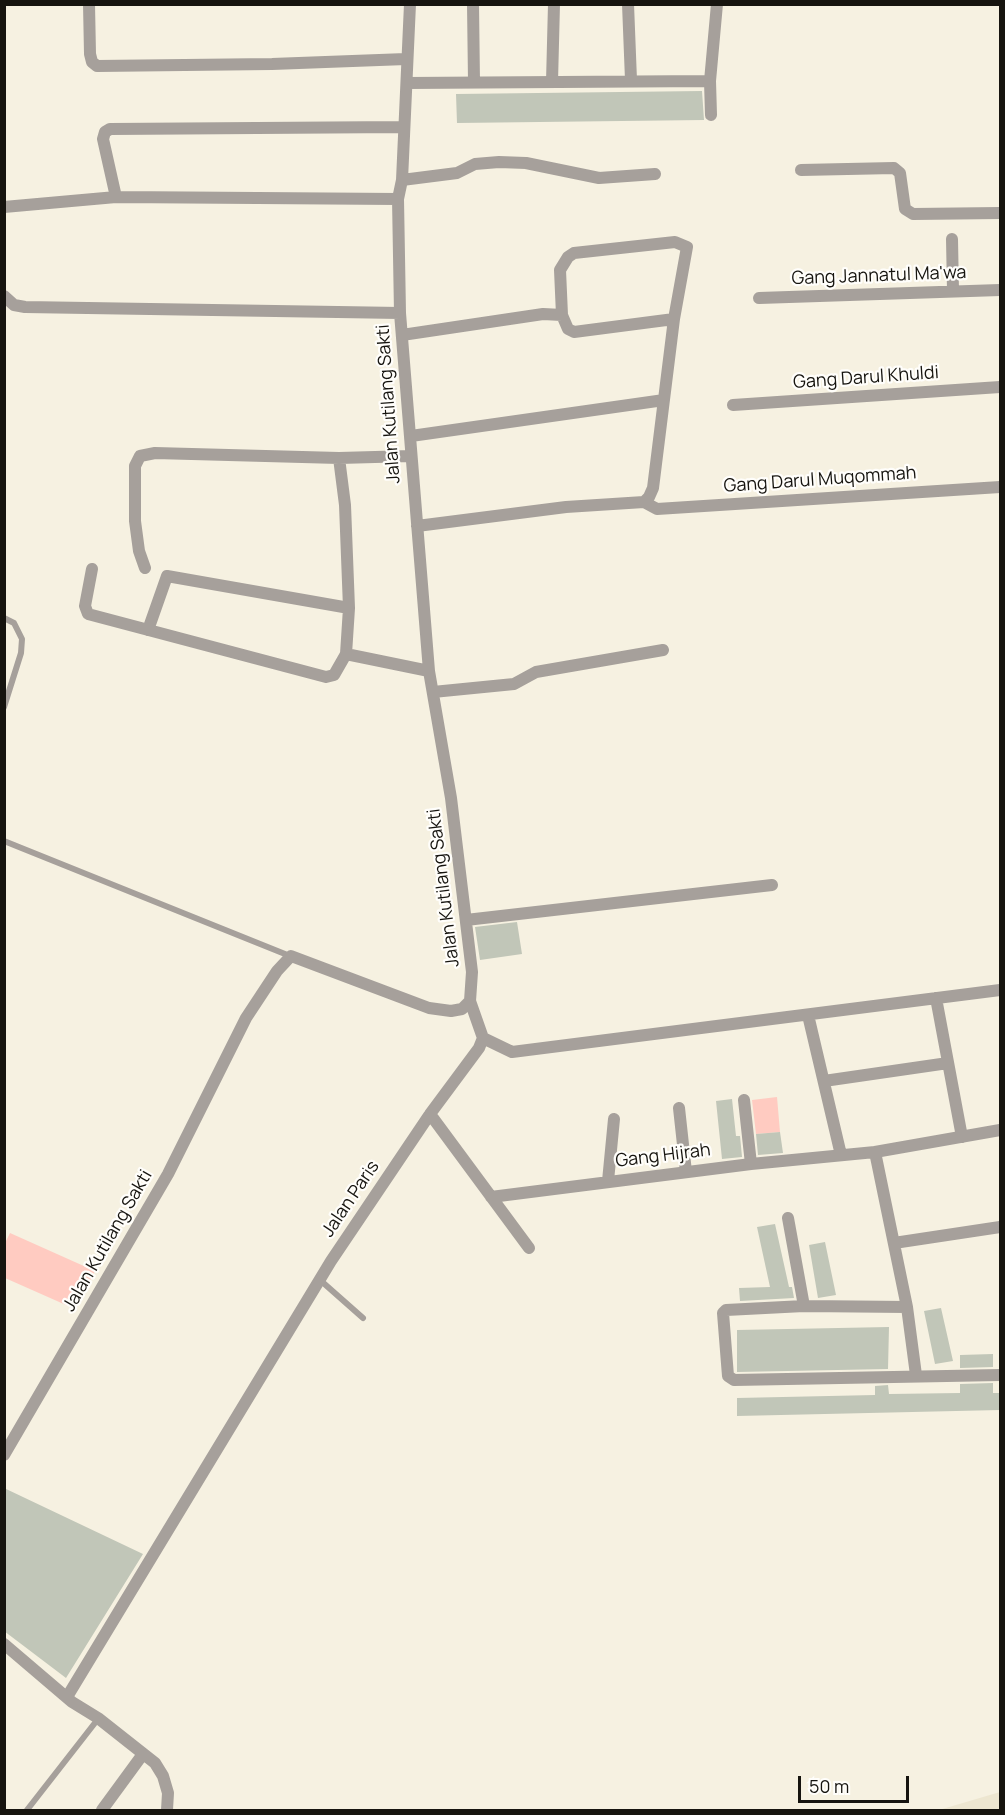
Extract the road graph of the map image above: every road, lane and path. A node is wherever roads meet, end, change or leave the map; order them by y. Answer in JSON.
{"nodes":[{"id":1,"x":89,"y":4,"type":"edge"},
{"id":2,"x":410,"y":4,"type":"edge"},
{"id":3,"x":473,"y":4,"type":"edge"},
{"id":4,"x":554,"y":4,"type":"edge"},
{"id":5,"x":628,"y":4,"type":"edge"},
{"id":6,"x":717,"y":4,"type":"edge"},
{"id":7,"x":406,"y":59,"type":"junction"},
{"id":8,"x":631,"y":80,"type":"junction"},
{"id":9,"x":552,"y":81,"type":"junction"},
{"id":10,"x":710,"y":81,"type":"junction"},
{"id":11,"x":474,"y":82,"type":"junction"},
{"id":12,"x":407,"y":83,"type":"junction"},
{"id":13,"x":711,"y":115,"type":"dead end"},
{"id":14,"x":404,"y":127,"type":"junction"},
{"id":15,"x":801,"y":170,"type":"dead end"},
{"id":16,"x":656,"y":174,"type":"dead end"},
{"id":17,"x":402,"y":180,"type":"junction"},
{"id":18,"x":116,"y":197,"type":"junction"},
{"id":19,"x":398,"y":199,"type":"junction"},
{"id":20,"x":4,"y":207,"type":"edge"},
{"id":21,"x":1000,"y":213,"type":"edge"},
{"id":22,"x":952,"y":239,"type":"dead end"},
{"id":23,"x":1000,"y":290,"type":"edge"},
{"id":24,"x":953,"y":291,"type":"junction"},
{"id":25,"x":4,"y":296,"type":"edge"},
{"id":26,"x":759,"y":298,"type":"dead end"},
{"id":27,"x":400,"y":313,"type":"junction"},
{"id":28,"x":562,"y":315,"type":"junction"},
{"id":29,"x":674,"y":319,"type":"junction"},
{"id":30,"x":402,"y":334,"type":"junction"},
{"id":31,"x":1000,"y":387,"type":"edge"},
{"id":32,"x":663,"y":400,"type":"junction"},
{"id":33,"x":733,"y":405,"type":"dead end"},
{"id":34,"x":411,"y":436,"type":"junction"},
{"id":35,"x":411,"y":456,"type":"junction"},
{"id":36,"x":339,"y":458,"type":"junction"},
{"id":37,"x":1000,"y":487,"type":"edge"},
{"id":38,"x":644,"y":502,"type":"junction"},
{"id":39,"x":417,"y":526,"type":"junction"},
{"id":40,"x":145,"y":568,"type":"dead end"},
{"id":41,"x":92,"y":569,"type":"dead end"},
{"id":42,"x":349,"y":608,"type":"junction"},
{"id":43,"x":4,"y":618,"type":"edge"},
{"id":44,"x":148,"y":630,"type":"junction"},
{"id":45,"x":663,"y":650,"type":"dead end"},
{"id":46,"x":346,"y":654,"type":"junction"},
{"id":47,"x":429,"y":671,"type":"junction"},
{"id":48,"x":433,"y":693,"type":"junction"},
{"id":49,"x":4,"y":707,"type":"edge"},
{"id":50,"x":4,"y":841,"type":"edge"},
{"id":51,"x":772,"y":885,"type":"dead end"},
{"id":52,"x":466,"y":920,"type":"junction"},
{"id":53,"x":291,"y":956,"type":"junction"},
{"id":54,"x":1000,"y":990,"type":"edge"},
{"id":55,"x":936,"y":998,"type":"junction"},
{"id":56,"x":470,"y":1001,"type":"junction"},
{"id":57,"x":808,"y":1015,"type":"junction"},
{"id":58,"x":483,"y":1038,"type":"junction"},
{"id":59,"x":948,"y":1063,"type":"junction"},
{"id":60,"x":824,"y":1081,"type":"junction"},
{"id":61,"x":744,"y":1100,"type":"dead end"},
{"id":62,"x":679,"y":1108,"type":"dead end"},
{"id":63,"x":430,"y":1114,"type":"junction"},
{"id":64,"x":614,"y":1119,"type":"dead end"},
{"id":65,"x":1000,"y":1130,"type":"edge"},
{"id":66,"x":962,"y":1137,"type":"junction"},
{"id":67,"x":875,"y":1152,"type":"junction"},
{"id":68,"x":841,"y":1155,"type":"junction"},
{"id":69,"x":751,"y":1164,"type":"junction"},
{"id":70,"x":686,"y":1172,"type":"junction"},
{"id":71,"x":608,"y":1181,"type":"junction"},
{"id":72,"x":490,"y":1197,"type":"junction"},
{"id":73,"x":788,"y":1218,"type":"dead end"},
{"id":74,"x":1000,"y":1227,"type":"edge"},
{"id":75,"x":894,"y":1243,"type":"junction"},
{"id":76,"x":530,"y":1248,"type":"dead end"},
{"id":77,"x":320,"y":1280,"type":"junction"},
{"id":78,"x":804,"y":1306,"type":"junction"},
{"id":79,"x":907,"y":1307,"type":"junction"},
{"id":80,"x":363,"y":1318,"type":"dead end"},
{"id":81,"x":916,"y":1375,"type":"junction"},
{"id":82,"x":1000,"y":1375,"type":"edge"},
{"id":83,"x":4,"y":1455,"type":"edge"},
{"id":84,"x":6,"y":1647,"type":"edge"},
{"id":85,"x":67,"y":1697,"type":"junction"},
{"id":86,"x":98,"y":1718,"type":"junction"},
{"id":87,"x":143,"y":1754,"type":"junction"},
{"id":88,"x":27,"y":1810,"type":"edge"},
{"id":89,"x":102,"y":1810,"type":"edge"},
{"id":90,"x":167,"y":1810,"type":"edge"}],
"edges":[{"from":1,"to":7,"type":"street"},
{"from":2,"to":7,"type":"street","name":"Jalan Kutilang Sakti"},
{"from":3,"to":11,"type":"street"},
{"from":4,"to":9,"type":"street"},
{"from":5,"to":8,"type":"street"},
{"from":6,"to":10,"type":"street"},
{"from":7,"to":12,"type":"street","name":"Jalan Kutilang Sakti"},
{"from":8,"to":9,"type":"street"},
{"from":8,"to":10,"type":"street"},
{"from":9,"to":11,"type":"street"},
{"from":10,"to":13,"type":"street"},
{"from":11,"to":12,"type":"street"},
{"from":12,"to":14,"type":"street","name":"Jalan Kutilang Sakti"},
{"from":14,"to":17,"type":"street","name":"Jalan Kutilang Sakti"},
{"from":14,"to":18,"type":"street"},
{"from":15,"to":21,"type":"street"},
{"from":16,"to":17,"type":"street"},
{"from":17,"to":19,"type":"street","name":"Jalan Kutilang Sakti"},
{"from":18,"to":19,"type":"street"},
{"from":18,"to":20,"type":"street"},
{"from":19,"to":27,"type":"street","name":"Jalan Kutilang Sakti"},
{"from":22,"to":24,"type":"street"},
{"from":23,"to":24,"type":"street","name":"Gang Jannatul Ma'wa"},
{"from":24,"to":26,"type":"street","name":"Gang Jannatul Ma'wa"},
{"from":25,"to":27,"type":"street"},
{"from":27,"to":30,"type":"street","name":"Jalan Kutilang Sakti"},
{"from":28,"to":29,"type":"street"},
{"from":28,"to":29,"type":"street"},
{"from":28,"to":30,"type":"street"},
{"from":29,"to":32,"type":"street"},
{"from":30,"to":34,"type":"street","name":"Jalan Kutilang Sakti"},
{"from":31,"to":33,"type":"street","name":"Gang Darul Khuldi"},
{"from":32,"to":34,"type":"street"},
{"from":32,"to":38,"type":"street"},
{"from":34,"to":35,"type":"street","name":"Jalan Kutilang Sakti"},
{"from":35,"to":36,"type":"street"},
{"from":35,"to":39,"type":"street","name":"Jalan Kutilang Sakti"},
{"from":36,"to":40,"type":"street"},
{"from":36,"to":42,"type":"street"},
{"from":37,"to":38,"type":"street","name":"Gang Darul Muqommah"},
{"from":38,"to":39,"type":"street","name":"Gang Darul Muqommah"},
{"from":39,"to":47,"type":"street","name":"Jalan Kutilang Sakti"},
{"from":41,"to":44,"type":"street"},
{"from":42,"to":44,"type":"street"},
{"from":42,"to":46,"type":"street"},
{"from":43,"to":49,"type":"lane"},
{"from":44,"to":46,"type":"street"},
{"from":45,"to":48,"type":"street"},
{"from":46,"to":47,"type":"street"},
{"from":47,"to":48,"type":"street","name":"Jalan Kutilang Sakti"},
{"from":48,"to":52,"type":"street","name":"Jalan Kutilang Sakti"},
{"from":50,"to":53,"type":"lane"},
{"from":51,"to":52,"type":"street"},
{"from":52,"to":56,"type":"street","name":"Jalan Kutilang Sakti"},
{"from":53,"to":56,"type":"street"},
{"from":53,"to":83,"type":"street","name":"Jalan Kutilang Sakti"},
{"from":54,"to":55,"type":"street"},
{"from":55,"to":57,"type":"street"},
{"from":55,"to":59,"type":"street"},
{"from":56,"to":58,"type":"street"},
{"from":57,"to":58,"type":"street"},
{"from":57,"to":60,"type":"street"},
{"from":58,"to":63,"type":"street","name":"Jalan Paris"},
{"from":59,"to":60,"type":"street"},
{"from":59,"to":66,"type":"street"},
{"from":60,"to":68,"type":"street"},
{"from":61,"to":69,"type":"street"},
{"from":62,"to":70,"type":"street"},
{"from":63,"to":72,"type":"street"},
{"from":63,"to":77,"type":"street","name":"Jalan Paris"},
{"from":64,"to":71,"type":"street"},
{"from":65,"to":66,"type":"street","name":"Gang Hijrah"},
{"from":66,"to":67,"type":"street","name":"Gang Hijrah"},
{"from":67,"to":68,"type":"street","name":"Gang Hijrah"},
{"from":67,"to":75,"type":"street"},
{"from":68,"to":69,"type":"street","name":"Gang Hijrah"},
{"from":69,"to":70,"type":"street","name":"Gang Hijrah"},
{"from":70,"to":71,"type":"street","name":"Gang Hijrah"},
{"from":71,"to":72,"type":"street","name":"Gang Hijrah"},
{"from":72,"to":76,"type":"street"},
{"from":73,"to":78,"type":"street"},
{"from":74,"to":75,"type":"street"},
{"from":75,"to":79,"type":"street"},
{"from":77,"to":80,"type":"lane"},
{"from":77,"to":85,"type":"street","name":"Jalan Paris"},
{"from":78,"to":79,"type":"street"},
{"from":78,"to":81,"type":"street"},
{"from":79,"to":81,"type":"street"},
{"from":81,"to":82,"type":"street"},
{"from":84,"to":85,"type":"street"},
{"from":85,"to":86,"type":"street"},
{"from":86,"to":87,"type":"street"},
{"from":86,"to":88,"type":"lane"},
{"from":87,"to":89,"type":"street"},
{"from":87,"to":90,"type":"street"}]}
